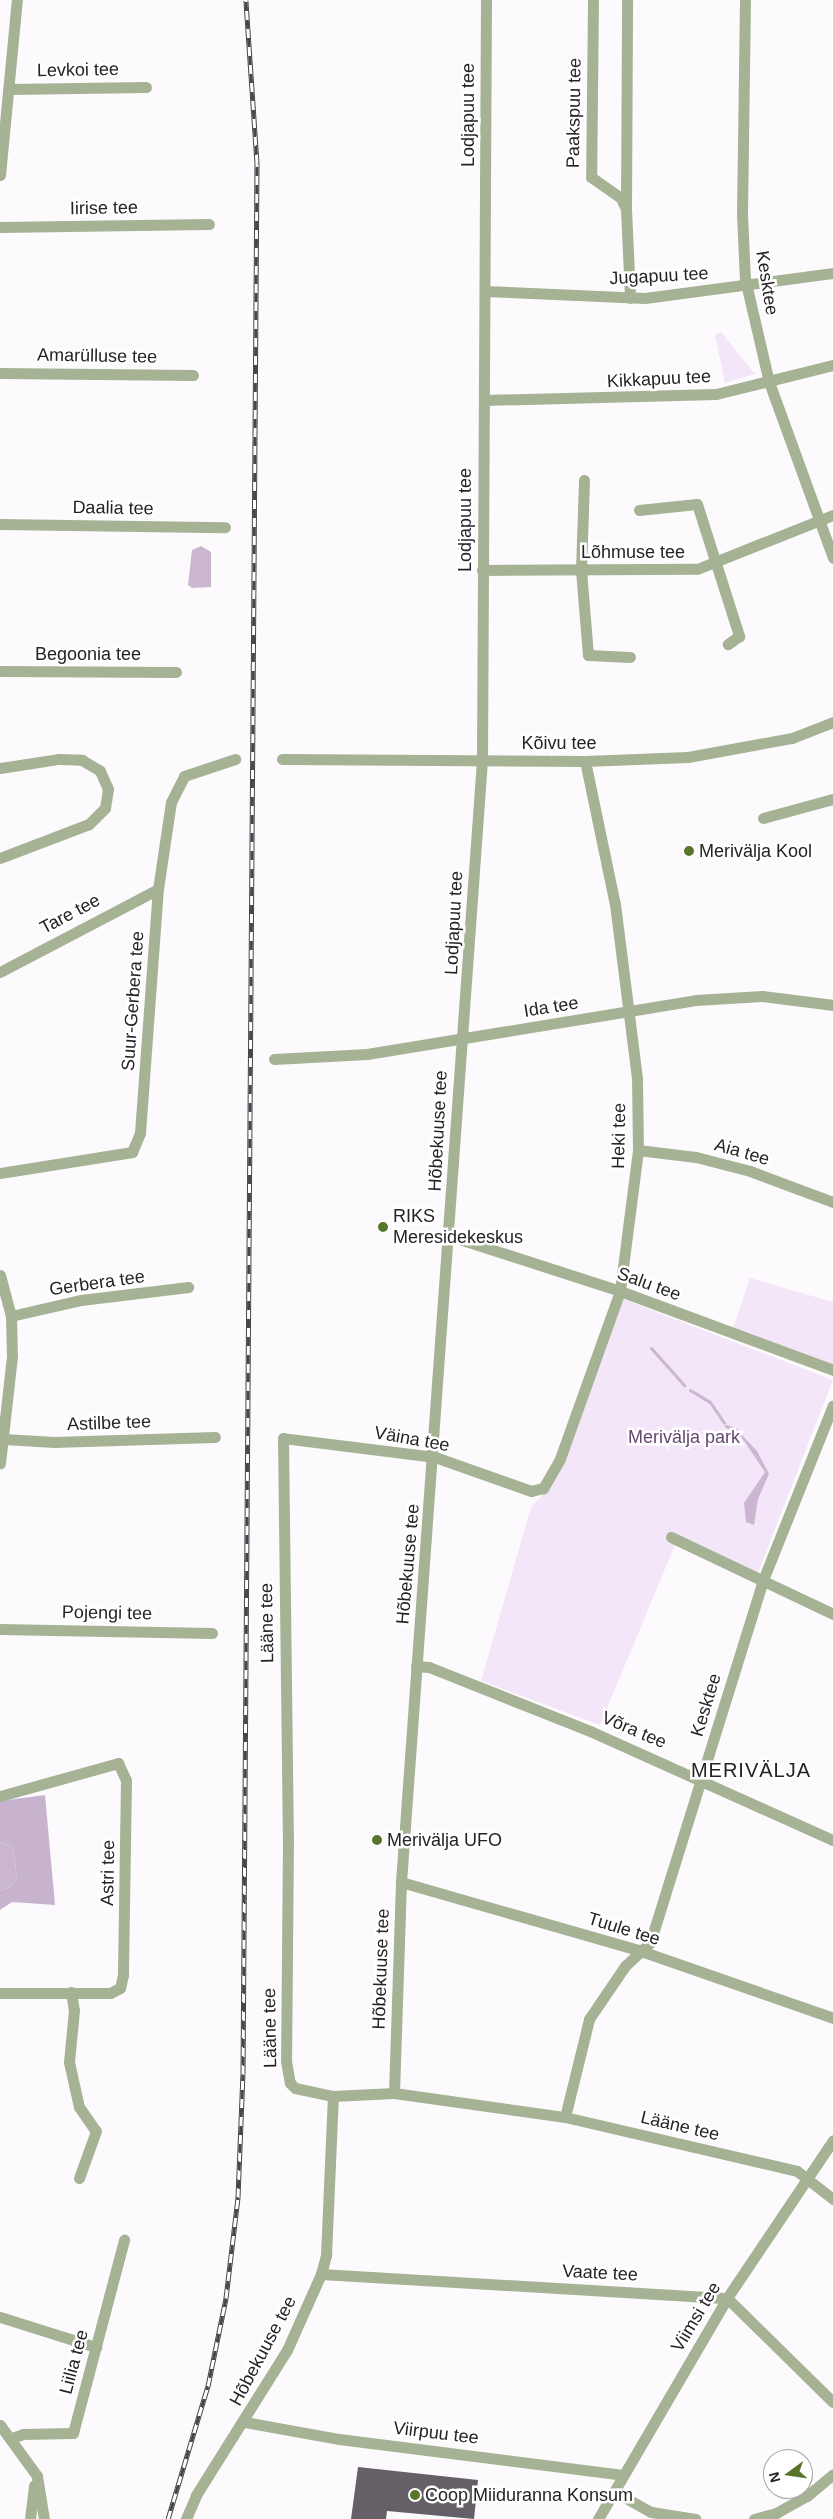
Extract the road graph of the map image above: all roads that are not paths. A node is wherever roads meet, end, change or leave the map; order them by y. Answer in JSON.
{"nodes":[{"id":1,"x":17,"y":0,"type":"edge"},
{"id":2,"x":486,"y":0,"type":"edge"},
{"id":3,"x":593,"y":0,"type":"edge"},
{"id":4,"x":627,"y":0,"type":"edge"},
{"id":5,"x":745,"y":0,"type":"edge"},
{"id":6,"x":146,"y":87,"type":"dead end"},
{"id":7,"x":10,"y":89,"type":"junction"},
{"id":8,"x":0,"y":175,"type":"edge"},
{"id":9,"x":626,"y":209,"type":"junction"},
{"id":10,"x":209,"y":224,"type":"dead end"},
{"id":11,"x":0,"y":227,"type":"edge"},
{"id":12,"x":833,"y":273,"type":"edge"},
{"id":13,"x":747,"y":287,"type":"junction"},
{"id":14,"x":485,"y":291,"type":"junction"},
{"id":15,"x":630,"y":298,"type":"junction"},
{"id":16,"x":833,"y":365,"type":"edge"},
{"id":17,"x":0,"y":373,"type":"edge"},
{"id":18,"x":193,"y":375,"type":"dead end"},
{"id":19,"x":769,"y":382,"type":"junction"},
{"id":20,"x":484,"y":400,"type":"junction"},
{"id":21,"x":584,"y":480,"type":"dead end"},
{"id":22,"x":639,"y":510,"type":"dead end"},
{"id":23,"x":833,"y":515,"type":"edge"},
{"id":24,"x":818,"y":521,"type":"junction"},
{"id":25,"x":0,"y":524,"type":"edge"},
{"id":26,"x":225,"y":527,"type":"dead end"},
{"id":27,"x":833,"y":558,"type":"edge"},
{"id":28,"x":717,"y":563,"type":"junction"},
{"id":29,"x":482,"y":570,"type":"junction"},
{"id":30,"x":581,"y":570,"type":"junction"},
{"id":31,"x":728,"y":644,"type":"dead end"},
{"id":32,"x":630,"y":657,"type":"dead end"},
{"id":33,"x":0,"y":671,"type":"edge"},
{"id":34,"x":176,"y":672,"type":"dead end"},
{"id":35,"x":833,"y":722,"type":"edge"},
{"id":36,"x":235,"y":759,"type":"dead end"},
{"id":37,"x":282,"y":759,"type":"dead end"},
{"id":38,"x":482,"y":761,"type":"junction"},
{"id":39,"x":585,"y":762,"type":"junction"},
{"id":40,"x":0,"y":768,"type":"edge"},
{"id":41,"x":833,"y":799,"type":"edge"},
{"id":42,"x":763,"y":818,"type":"dead end"},
{"id":43,"x":0,"y":858,"type":"edge"},
{"id":44,"x":158,"y":889,"type":"junction"},
{"id":45,"x":0,"y":972,"type":"edge"},
{"id":46,"x":833,"y":1005,"type":"edge"},
{"id":47,"x":631,"y":1011,"type":"junction"},
{"id":48,"x":464,"y":1039,"type":"junction"},
{"id":49,"x":274,"y":1058,"type":"dead end"},
{"id":50,"x":638,"y":1150,"type":"junction"},
{"id":51,"x":0,"y":1173,"type":"edge"},
{"id":52,"x":833,"y":1202,"type":"edge"},
{"id":53,"x":450,"y":1236,"type":"junction"},
{"id":54,"x":0,"y":1275,"type":"edge"},
{"id":55,"x":188,"y":1288,"type":"dead end"},
{"id":56,"x":620,"y":1292,"type":"junction"},
{"id":57,"x":11,"y":1316,"type":"junction"},
{"id":58,"x":0,"y":1356,"type":"edge"},
{"id":59,"x":12,"y":1356,"type":"junction"},
{"id":60,"x":833,"y":1370,"type":"edge"},
{"id":61,"x":833,"y":1405,"type":"edge"},
{"id":62,"x":215,"y":1437,"type":"dead end"},
{"id":63,"x":282,"y":1438,"type":"joint"},
{"id":64,"x":4,"y":1439,"type":"junction"},
{"id":65,"x":435,"y":1457,"type":"junction"},
{"id":66,"x":0,"y":1463,"type":"edge"},
{"id":67,"x":531,"y":1492,"type":"joint"},
{"id":68,"x":671,"y":1537,"type":"dead end"},
{"id":69,"x":763,"y":1580,"type":"junction"},
{"id":70,"x":833,"y":1614,"type":"edge"},
{"id":71,"x":0,"y":1628,"type":"edge"},
{"id":72,"x":212,"y":1633,"type":"dead end"},
{"id":73,"x":416,"y":1666,"type":"junction"},
{"id":74,"x":702,"y":1778,"type":"junction"},
{"id":75,"x":0,"y":1796,"type":"edge"},
{"id":76,"x":833,"y":1840,"type":"edge"},
{"id":77,"x":402,"y":1882,"type":"junction"},
{"id":78,"x":641,"y":1951,"type":"junction"},
{"id":79,"x":72,"y":1992,"type":"junction"},
{"id":80,"x":0,"y":1993,"type":"edge"},
{"id":81,"x":833,"y":2018,"type":"edge"},
{"id":82,"x":394,"y":2093,"type":"junction"},
{"id":83,"x":333,"y":2096,"type":"junction"},
{"id":84,"x":565,"y":2117,"type":"junction"},
{"id":85,"x":833,"y":2140,"type":"edge"},
{"id":86,"x":808,"y":2177,"type":"junction"},
{"id":87,"x":79,"y":2178,"type":"dead end"},
{"id":88,"x":833,"y":2199,"type":"edge"},
{"id":89,"x":124,"y":2240,"type":"dead end"},
{"id":90,"x":322,"y":2274,"type":"junction"},
{"id":91,"x":727,"y":2298,"type":"junction"},
{"id":92,"x":0,"y":2317,"type":"edge"},
{"id":93,"x":96,"y":2347,"type":"junction"},
{"id":94,"x":833,"y":2402,"type":"edge"},
{"id":95,"x":245,"y":2422,"type":"junction"},
{"id":96,"x":0,"y":2425,"type":"edge"},
{"id":97,"x":12,"y":2438,"type":"junction"},
{"id":98,"x":23,"y":2452,"type":"junction"},
{"id":99,"x":833,"y":2474,"type":"edge"},
{"id":100,"x":623,"y":2475,"type":"junction"},
{"id":101,"x":615,"y":2492,"type":"junction"},
{"id":102,"x":30,"y":2519,"type":"edge"},
{"id":103,"x":44,"y":2519,"type":"edge"},
{"id":104,"x":186,"y":2519,"type":"edge"},
{"id":105,"x":598,"y":2519,"type":"edge"},
{"id":106,"x":695,"y":2519,"type":"edge"},
{"id":107,"x":754,"y":2519,"type":"edge"}],
"edges":[{"from":1,"to":7,"type":"street"},
{"from":2,"to":14,"type":"street","name":"Lodjapuu tee"},
{"from":3,"to":9,"type":"street","name":"Paakspuu tee"},
{"from":4,"to":9,"type":"street"},
{"from":5,"to":13,"type":"street","name":"Kesktee"},
{"from":6,"to":7,"type":"street","name":"Levkoi tee"},
{"from":7,"to":8,"type":"street"},
{"from":9,"to":15,"type":"street"},
{"from":10,"to":11,"type":"street","name":"Iirise tee"},
{"from":12,"to":13,"type":"street","name":"Jugapuu tee"},
{"from":13,"to":15,"type":"street","name":"Jugapuu tee"},
{"from":13,"to":19,"type":"street","name":"Kesktee"},
{"from":14,"to":15,"type":"street","name":"Jugapuu tee"},
{"from":14,"to":20,"type":"street","name":"Lodjapuu tee"},
{"from":16,"to":19,"type":"street","name":"Kikkapuu tee"},
{"from":17,"to":18,"type":"street","name":"Amarülluse tee"},
{"from":19,"to":20,"type":"street","name":"Kikkapuu tee"},
{"from":19,"to":24,"type":"street","name":"Kesktee"},
{"from":20,"to":29,"type":"street","name":"Lodjapuu tee"},
{"from":21,"to":30,"type":"street"},
{"from":22,"to":28,"type":"street"},
{"from":23,"to":24,"type":"street","name":"Lõhmuse tee"},
{"from":24,"to":27,"type":"street","name":"Kesktee"},
{"from":24,"to":28,"type":"street","name":"Lõhmuse tee"},
{"from":25,"to":26,"type":"street","name":"Daalia tee"},
{"from":28,"to":30,"type":"street","name":"Lõhmuse tee"},
{"from":28,"to":31,"type":"street"},
{"from":29,"to":30,"type":"street","name":"Lõhmuse tee"},
{"from":29,"to":38,"type":"street","name":"Lodjapuu tee"},
{"from":30,"to":32,"type":"street"},
{"from":33,"to":34,"type":"street","name":"Begoonia tee"},
{"from":35,"to":39,"type":"street","name":"Kõivu tee"},
{"from":36,"to":44,"type":"street","name":"Suur-Gerbera tee"},
{"from":37,"to":38,"type":"street","name":"Kõivu tee"},
{"from":38,"to":39,"type":"street","name":"Kõivu tee"},
{"from":38,"to":48,"type":"street","name":"Lodjapuu tee"},
{"from":39,"to":47,"type":"street","name":"Heki tee"},
{"from":40,"to":43,"type":"street"},
{"from":41,"to":42,"type":"street"},
{"from":44,"to":45,"type":"street","name":"Tare tee"},
{"from":44,"to":51,"type":"street","name":"Suur-Gerbera tee"},
{"from":46,"to":47,"type":"street","name":"Ida tee"},
{"from":47,"to":48,"type":"street","name":"Ida tee"},
{"from":47,"to":50,"type":"street","name":"Heki tee"},
{"from":48,"to":49,"type":"street","name":"Ida tee"},
{"from":48,"to":53,"type":"street","name":"Hõbekuuse tee"},
{"from":50,"to":52,"type":"street","name":"Aia tee"},
{"from":50,"to":56,"type":"street","name":"Heki tee"},
{"from":53,"to":56,"type":"street","name":"Salu tee"},
{"from":53,"to":65,"type":"street","name":"Hõbekuuse tee"},
{"from":54,"to":57,"type":"street"},
{"from":55,"to":57,"type":"street","name":"Gerbera tee"},
{"from":56,"to":60,"type":"street","name":"Salu tee"},
{"from":56,"to":67,"type":"street","name":"Heki tee"},
{"from":57,"to":59,"type":"street"},
{"from":58,"to":59,"type":"street"},
{"from":59,"to":64,"type":"street"},
{"from":61,"to":69,"type":"street","name":"Kesktee"},
{"from":62,"to":64,"type":"street","name":"Astilbe tee"},
{"from":63,"to":65,"type":"street","name":"Väina tee"},
{"from":63,"to":83,"type":"street","name":"Lääne tee"},
{"from":64,"to":66,"type":"street"},
{"from":65,"to":67,"type":"street","name":"Väina tee"},
{"from":65,"to":73,"type":"street","name":"Hõbekuuse tee"},
{"from":68,"to":69,"type":"street"},
{"from":69,"to":70,"type":"street"},
{"from":69,"to":74,"type":"street","name":"Kesktee"},
{"from":71,"to":72,"type":"street","name":"Pojengi tee"},
{"from":73,"to":74,"type":"street","name":"Võra tee"},
{"from":73,"to":77,"type":"street","name":"Hõbekuuse tee"},
{"from":74,"to":76,"type":"street","name":"Võra tee"},
{"from":74,"to":78,"type":"street","name":"Kesktee"},
{"from":75,"to":79,"type":"street","name":"Astri tee"},
{"from":77,"to":78,"type":"street","name":"Tuule tee"},
{"from":77,"to":82,"type":"street","name":"Hõbekuuse tee"},
{"from":78,"to":81,"type":"street","name":"Tuule tee"},
{"from":78,"to":84,"type":"street","name":"Kesktee"},
{"from":79,"to":80,"type":"street","name":"Astri tee"},
{"from":79,"to":87,"type":"street"},
{"from":82,"to":83,"type":"street","name":"Lääne tee"},
{"from":82,"to":84,"type":"street","name":"Lääne tee"},
{"from":83,"to":90,"type":"street","name":"Hõbekuuse tee"},
{"from":84,"to":86,"type":"street","name":"Lääne tee"},
{"from":85,"to":86,"type":"street","name":"Viimsi tee"},
{"from":86,"to":88,"type":"street","name":"Lääne tee"},
{"from":86,"to":91,"type":"street","name":"Viimsi tee"},
{"from":89,"to":93,"type":"street","name":"Liilia tee"},
{"from":90,"to":91,"type":"street","name":"Vaate tee"},
{"from":90,"to":95,"type":"street","name":"Hõbekuuse tee"},
{"from":91,"to":94,"type":"street"},
{"from":91,"to":100,"type":"street","name":"Viimsi tee"},
{"from":92,"to":93,"type":"street"},
{"from":93,"to":97,"type":"street","name":"Liilia tee"},
{"from":95,"to":100,"type":"street","name":"Viirpuu tee"},
{"from":95,"to":104,"type":"street","name":"Hõbekuuse tee"},
{"from":96,"to":97,"type":"street"},
{"from":97,"to":98,"type":"street"},
{"from":98,"to":102,"type":"street"},
{"from":98,"to":103,"type":"street"},
{"from":99,"to":107,"type":"street"},
{"from":100,"to":101,"type":"street","name":"Viimsi tee"},
{"from":101,"to":105,"type":"street","name":"Viimsi tee"},
{"from":101,"to":106,"type":"street"}]}
